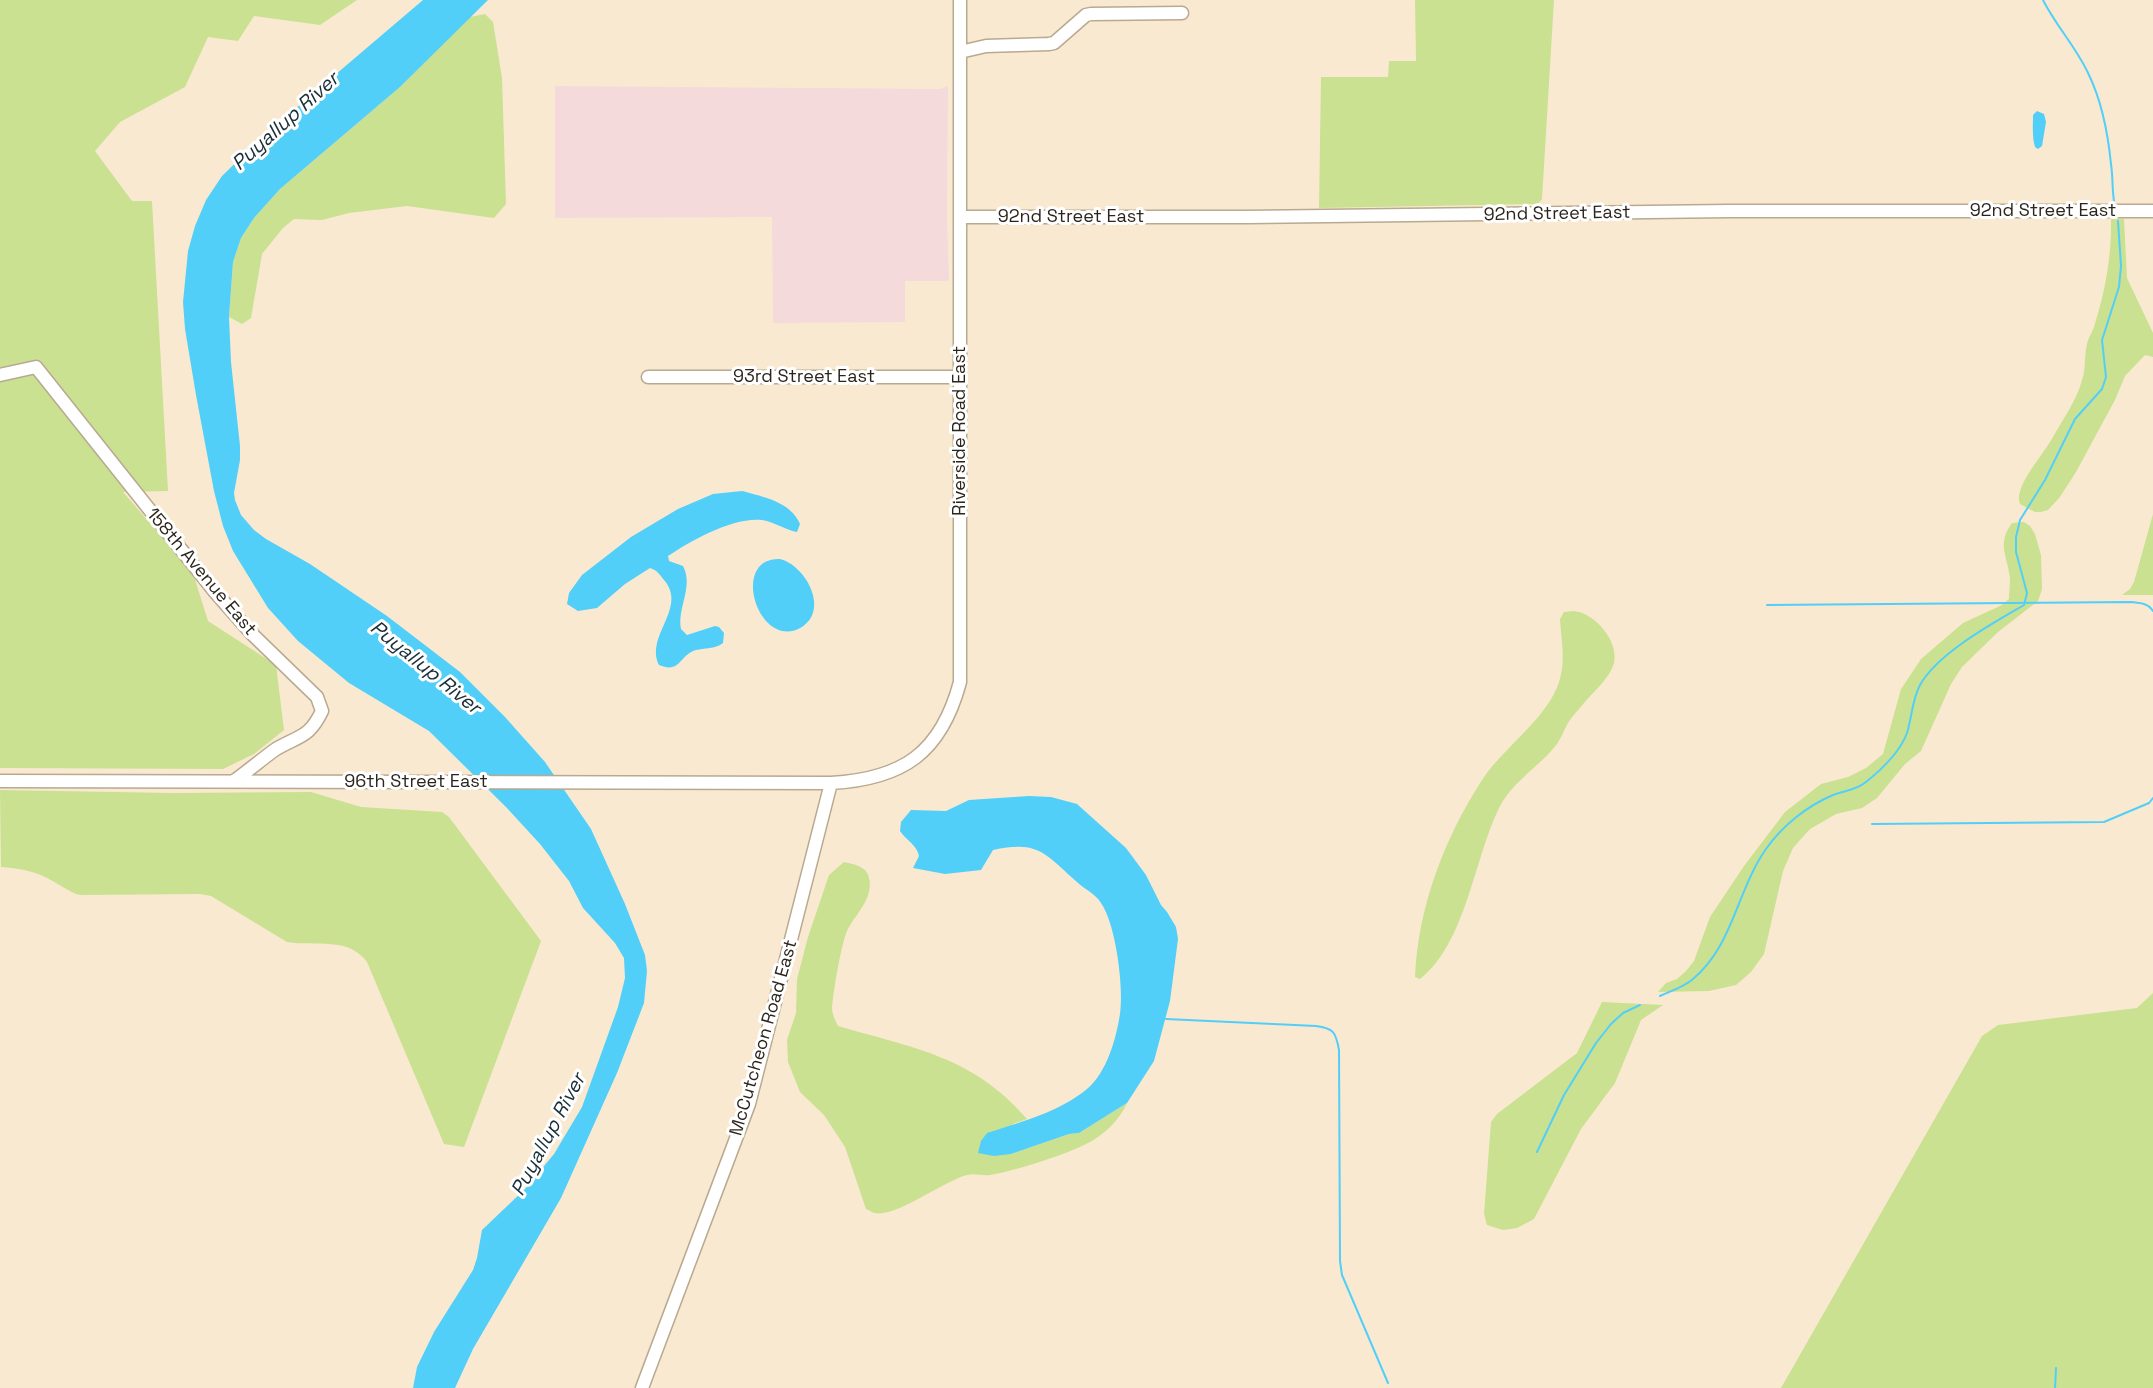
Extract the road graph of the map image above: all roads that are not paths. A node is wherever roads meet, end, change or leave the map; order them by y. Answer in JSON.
{"nodes":[{"id":1,"x":960,"y":0,"type":"edge"},
{"id":2,"x":1182,"y":13,"type":"dead end"},
{"id":3,"x":960,"y":52,"type":"junction"},
{"id":4,"x":2153,"y":211,"type":"edge"},
{"id":5,"x":962,"y":217,"type":"junction"},
{"id":6,"x":0,"y":375,"type":"edge"},
{"id":7,"x":648,"y":377,"type":"dead end"},
{"id":8,"x":960,"y":377,"type":"junction"},
{"id":9,"x":0,"y":781,"type":"edge"},
{"id":10,"x":234,"y":781,"type":"junction"},
{"id":11,"x":831,"y":783,"type":"junction"},
{"id":12,"x":642,"y":1388,"type":"edge"}],
"edges":[{"from":1,"to":3,"type":"street","name":"Riverside Road East"},
{"from":2,"to":3,"type":"street"},
{"from":3,"to":5,"type":"street","name":"Riverside Road East"},
{"from":4,"to":5,"type":"street","name":"92nd Street East"},
{"from":5,"to":8,"type":"street","name":"Riverside Road East"},
{"from":6,"to":10,"type":"street","name":"158th Avenue East"},
{"from":7,"to":8,"type":"street","name":"93rd Street East"},
{"from":8,"to":11,"type":"street","name":"Riverside Road East"},
{"from":9,"to":10,"type":"street","name":"96th Street East"},
{"from":10,"to":11,"type":"street","name":"96th Street East"},
{"from":11,"to":12,"type":"street","name":"McCutcheon Road East"}]}
